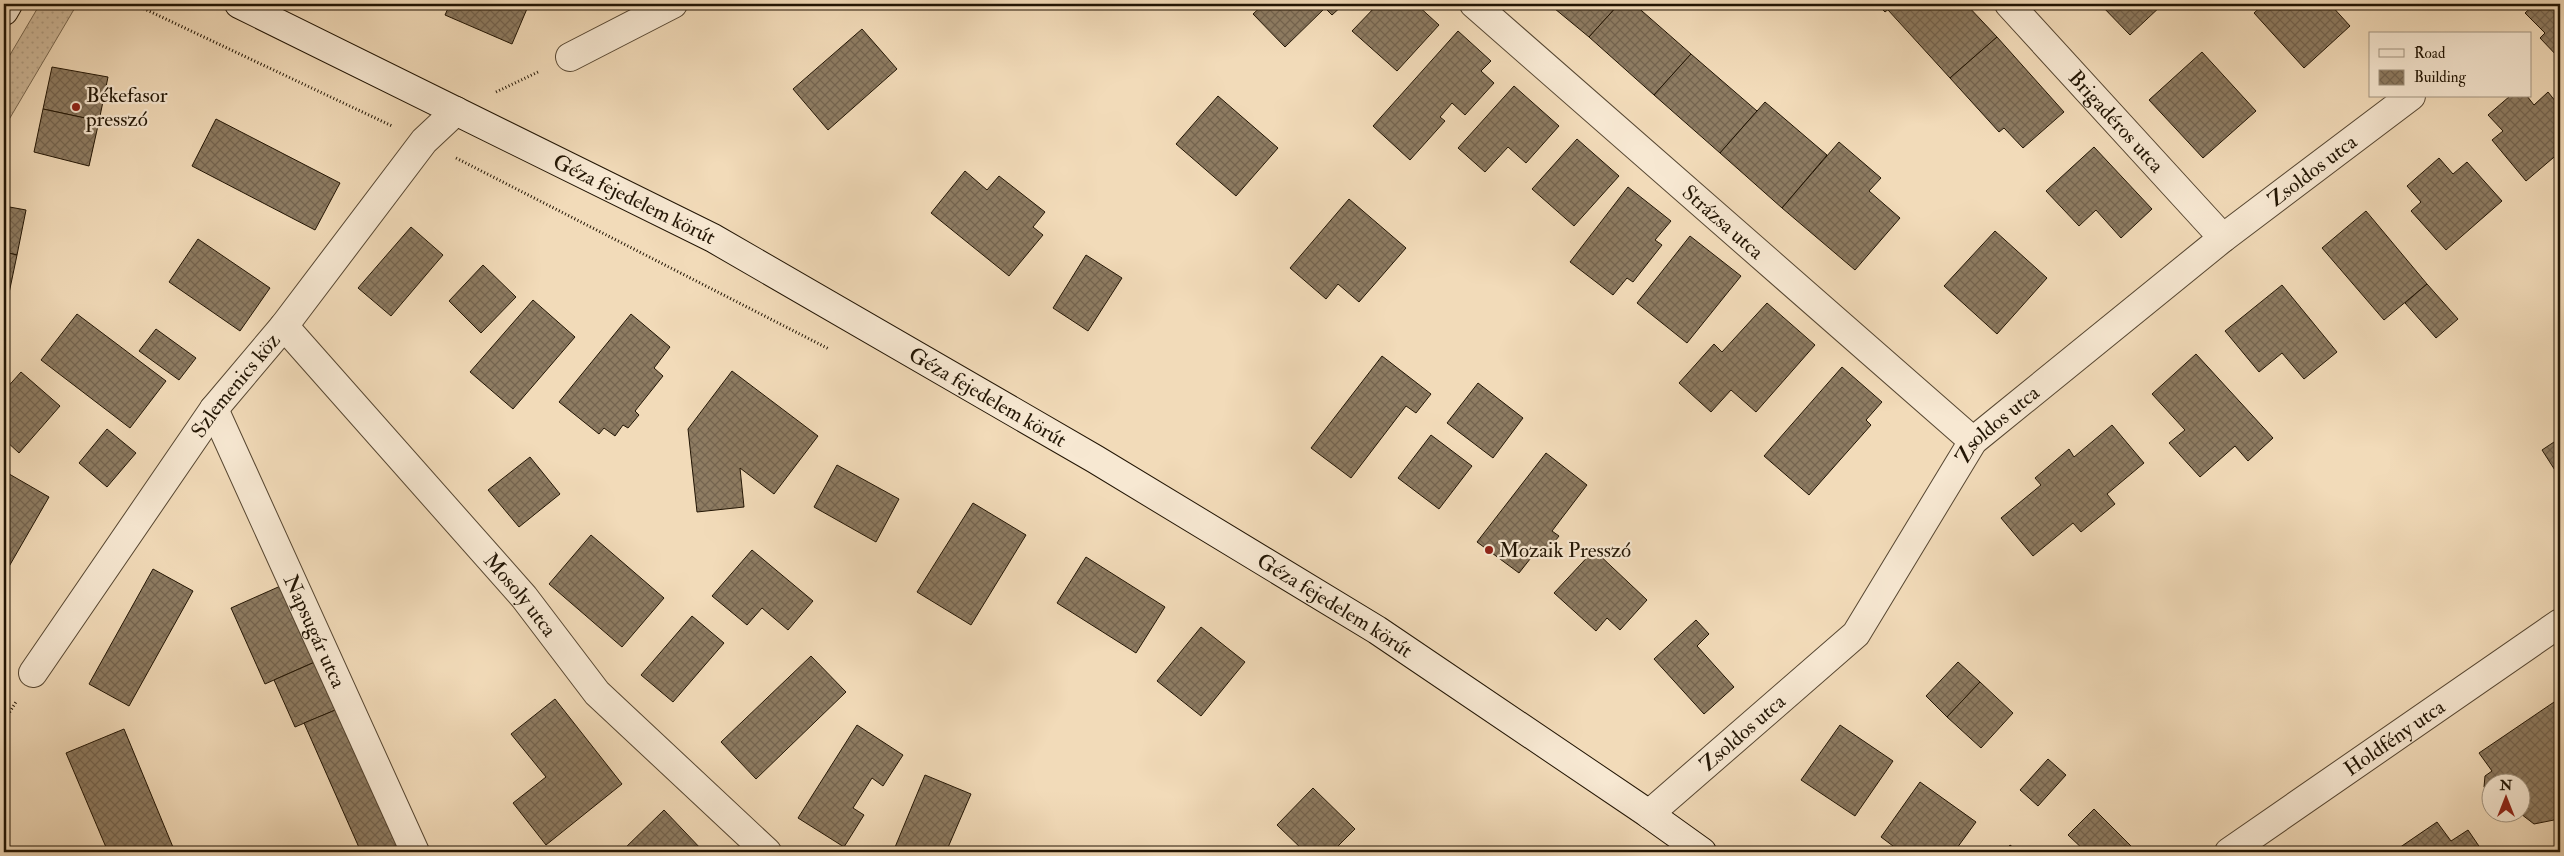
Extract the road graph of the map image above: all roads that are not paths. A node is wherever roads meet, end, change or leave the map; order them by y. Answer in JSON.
{"nodes":[{"id":1,"x":8,"y":4,"type":"edge"},
{"id":2,"x":239,"y":4,"type":"edge"},
{"id":3,"x":673,"y":4,"type":"edge"},
{"id":4,"x":1474,"y":4,"type":"edge"},
{"id":5,"x":2009,"y":4,"type":"edge"},
{"id":6,"x":4,"y":11,"type":"edge"},
{"id":7,"x":570,"y":57,"type":"road end"},
{"id":8,"x":2408,"y":98,"type":"edge"},
{"id":9,"x":456,"y":111,"type":"junction"},
{"id":10,"x":2223,"y":238,"type":"junction"},
{"id":11,"x":284,"y":326,"type":"junction"},
{"id":12,"x":214,"y":409,"type":"junction"},
{"id":13,"x":1973,"y":441,"type":"junction"},
{"id":14,"x":2560,"y":623,"type":"edge"},
{"id":15,"x":33,"y":673,"type":"dead end"},
{"id":16,"x":1650,"y":814,"type":"junction"},
{"id":17,"x":415,"y":852,"type":"edge"},
{"id":18,"x":767,"y":852,"type":"edge"},
{"id":19,"x":1702,"y":852,"type":"edge"},
{"id":20,"x":2230,"y":852,"type":"edge"}],
"edges":[{"from":1,"to":6,"type":"street"},
{"from":2,"to":9,"type":"street","name":"Géza fejedelem körút"},
{"from":3,"to":7,"type":"street"},
{"from":4,"to":13,"type":"street","name":"Strázsa utca"},
{"from":5,"to":10,"type":"street","name":"Brigadéros utca"},
{"from":8,"to":10,"type":"street","name":"Zsoldos utca"},
{"from":9,"to":11,"type":"street","name":"Szlemenics köz"},
{"from":9,"to":16,"type":"street","name":"Géza fejedelem körút"},
{"from":10,"to":13,"type":"street","name":"Zsoldos utca"},
{"from":11,"to":12,"type":"street","name":"Szlemenics köz"},
{"from":11,"to":18,"type":"street","name":"Mosoly utca"},
{"from":12,"to":15,"type":"street","name":"Szlemenics köz"},
{"from":12,"to":17,"type":"street","name":"Napsugár utca"},
{"from":13,"to":16,"type":"street","name":"Zsoldos utca"},
{"from":14,"to":20,"type":"street","name":"Holdfény utca"},
{"from":16,"to":19,"type":"street","name":"Géza fejedelem körút"}]}
